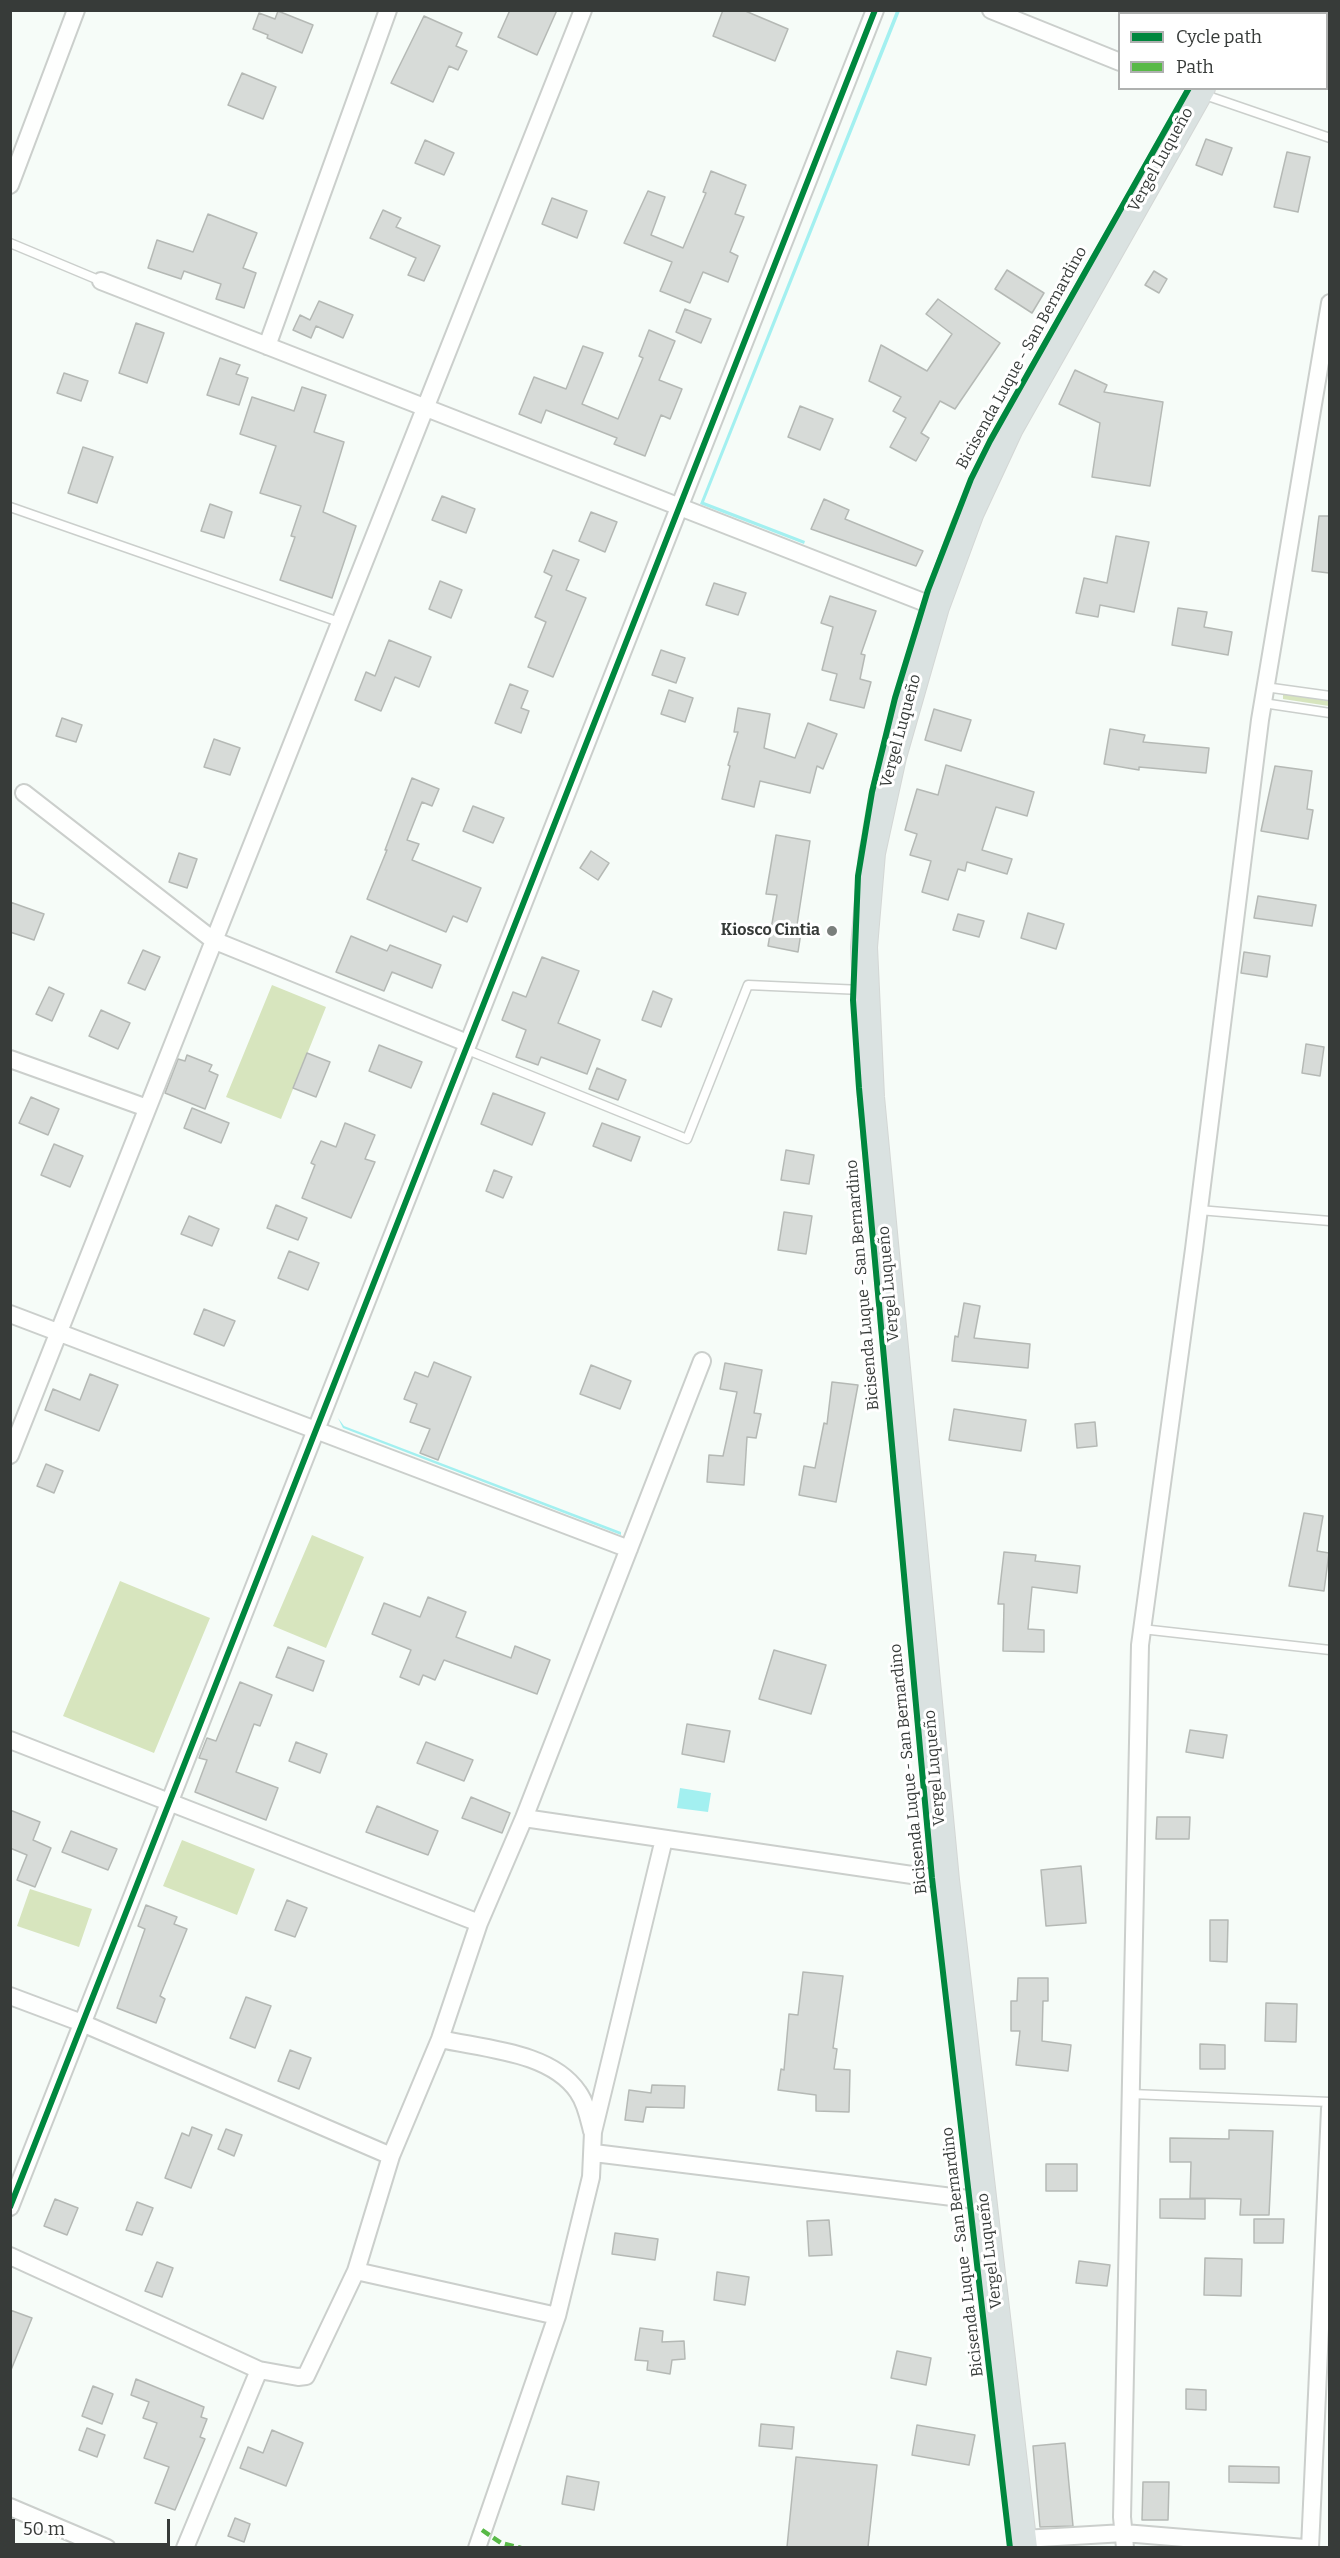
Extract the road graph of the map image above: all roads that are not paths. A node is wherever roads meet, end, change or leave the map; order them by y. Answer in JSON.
{"nodes":[{"id":1,"x":76,"y":10,"type":"edge"},
{"id":2,"x":388,"y":10,"type":"edge"},
{"id":3,"x":583,"y":10,"type":"edge"},
{"id":4,"x":875,"y":10,"type":"edge"},
{"id":5,"x":991,"y":10,"type":"edge"},
{"id":6,"x":1118,"y":62,"type":"edge"},
{"id":7,"x":1196,"y":90,"type":"edge"},
{"id":8,"x":1329,"y":138,"type":"edge"},
{"id":9,"x":10,"y":185,"type":"edge"},
{"id":10,"x":10,"y":243,"type":"edge"},
{"id":11,"x":101,"y":281,"type":"joint"},
{"id":12,"x":1329,"y":303,"type":"edge"},
{"id":13,"x":267,"y":346,"type":"junction"},
{"id":14,"x":425,"y":408,"type":"junction"},
{"id":15,"x":10,"y":507,"type":"edge"},
{"id":16,"x":677,"y":507,"type":"junction"},
{"id":17,"x":936,"y":607,"type":"junction"},
{"id":18,"x":339,"y":622,"type":"junction"},
{"id":19,"x":1264,"y":695,"type":"junction"},
{"id":20,"x":1329,"y":696,"type":"edge"},
{"id":21,"x":1329,"y":713,"type":"edge"},
{"id":22,"x":24,"y":793,"type":"dead end"},
{"id":23,"x":213,"y":940,"type":"junction"},
{"id":24,"x":865,"y":991,"type":"junction"},
{"id":25,"x":466,"y":1046,"type":"junction"},
{"id":26,"x":10,"y":1059,"type":"edge"},
{"id":27,"x":147,"y":1108,"type":"junction"},
{"id":28,"x":1199,"y":1210,"type":"junction"},
{"id":29,"x":1329,"y":1221,"type":"edge"},
{"id":30,"x":10,"y":1314,"type":"edge"},
{"id":31,"x":59,"y":1332,"type":"junction"},
{"id":32,"x":702,"y":1361,"type":"dead end"},
{"id":33,"x":315,"y":1430,"type":"junction"},
{"id":34,"x":10,"y":1455,"type":"edge"},
{"id":35,"x":629,"y":1549,"type":"junction"},
{"id":36,"x":1142,"y":1629,"type":"junction"},
{"id":37,"x":1329,"y":1650,"type":"edge"},
{"id":38,"x":10,"y":1740,"type":"edge"},
{"id":39,"x":169,"y":1802,"type":"junction"},
{"id":40,"x":524,"y":1818,"type":"junction"},
{"id":41,"x":664,"y":1839,"type":"junction"},
{"id":42,"x":946,"y":1880,"type":"junction"},
{"id":43,"x":479,"y":1923,"type":"junction"},
{"id":44,"x":10,"y":1996,"type":"edge"},
{"id":45,"x":82,"y":2023,"type":"junction"},
{"id":46,"x":440,"y":2039,"type":"junction"},
{"id":47,"x":1131,"y":2094,"type":"junction"},
{"id":48,"x":1329,"y":2102,"type":"edge"},
{"id":49,"x":1329,"y":2109,"type":"edge"},
{"id":50,"x":592,"y":2132,"type":"junction"},
{"id":51,"x":594,"y":2153,"type":"junction"},
{"id":52,"x":391,"y":2156,"type":"junction"},
{"id":53,"x":984,"y":2201,"type":"junction"},
{"id":54,"x":10,"y":2207,"type":"edge"},
{"id":55,"x":10,"y":2256,"type":"edge"},
{"id":56,"x":356,"y":2271,"type":"junction"},
{"id":57,"x":556,"y":2316,"type":"junction"},
{"id":58,"x":259,"y":2370,"type":"junction"},
{"id":59,"x":1324,"y":2372,"type":"edge"},
{"id":60,"x":10,"y":2507,"type":"edge"},
{"id":61,"x":1124,"y":2540,"type":"edge"},
{"id":62,"x":1023,"y":2543,"type":"edge"},
{"id":63,"x":107,"y":2547,"type":"edge"},
{"id":64,"x":184,"y":2547,"type":"edge"},
{"id":65,"x":477,"y":2547,"type":"edge"},
{"id":66,"x":1305,"y":2547,"type":"edge"},
{"id":67,"x":1310,"y":2547,"type":"edge"}],
"edges":[{"from":1,"to":9,"type":"street"},
{"from":2,"to":13,"type":"street"},
{"from":3,"to":14,"type":"street"},
{"from":4,"to":16,"type":"street"},
{"from":5,"to":6,"type":"street"},
{"from":7,"to":8,"type":"lane"},
{"from":7,"to":17,"type":"main road","name":"Vergel Luqueño"},
{"from":10,"to":11,"type":"lane"},
{"from":11,"to":13,"type":"street"},
{"from":12,"to":19,"type":"street"},
{"from":13,"to":14,"type":"street"},
{"from":14,"to":16,"type":"street"},
{"from":14,"to":18,"type":"street"},
{"from":15,"to":18,"type":"lane"},
{"from":16,"to":17,"type":"street"},
{"from":16,"to":25,"type":"street"},
{"from":17,"to":24,"type":"main road","name":"Vergel Luqueño"},
{"from":18,"to":23,"type":"street"},
{"from":19,"to":20,"type":"lane"},
{"from":19,"to":21,"type":"lane"},
{"from":19,"to":28,"type":"street"},
{"from":22,"to":23,"type":"street"},
{"from":23,"to":25,"type":"street"},
{"from":23,"to":27,"type":"street"},
{"from":24,"to":25,"type":"lane"},
{"from":24,"to":42,"type":"main road","name":"Vergel Luqueño"},
{"from":25,"to":33,"type":"street"},
{"from":26,"to":27,"type":"street"},
{"from":27,"to":31,"type":"street"},
{"from":28,"to":29,"type":"lane"},
{"from":28,"to":36,"type":"street"},
{"from":30,"to":31,"type":"street"},
{"from":31,"to":33,"type":"street"},
{"from":31,"to":34,"type":"street"},
{"from":32,"to":35,"type":"street"},
{"from":33,"to":35,"type":"street"},
{"from":33,"to":39,"type":"street"},
{"from":35,"to":40,"type":"street"},
{"from":36,"to":37,"type":"lane"},
{"from":36,"to":47,"type":"street"},
{"from":38,"to":39,"type":"street"},
{"from":39,"to":43,"type":"street"},
{"from":39,"to":45,"type":"street"},
{"from":40,"to":41,"type":"street"},
{"from":40,"to":43,"type":"street"},
{"from":41,"to":42,"type":"street"},
{"from":41,"to":50,"type":"street"},
{"from":42,"to":53,"type":"main road","name":"Vergel Luqueño"},
{"from":43,"to":46,"type":"street"},
{"from":44,"to":45,"type":"street"},
{"from":45,"to":52,"type":"street"},
{"from":45,"to":54,"type":"street"},
{"from":46,"to":50,"type":"street"},
{"from":46,"to":52,"type":"street"},
{"from":47,"to":48,"type":"lane"},
{"from":47,"to":61,"type":"street"},
{"from":49,"to":59,"type":"street"},
{"from":50,"to":51,"type":"street"},
{"from":51,"to":53,"type":"street"},
{"from":51,"to":57,"type":"street"},
{"from":52,"to":56,"type":"street"},
{"from":53,"to":62,"type":"main road","name":"Vergel Luqueño"},
{"from":55,"to":58,"type":"street"},
{"from":56,"to":57,"type":"street"},
{"from":56,"to":58,"type":"street"},
{"from":57,"to":65,"type":"street"},
{"from":58,"to":64,"type":"street"},
{"from":59,"to":67,"type":"street"},
{"from":60,"to":63,"type":"street"},
{"from":61,"to":62,"type":"street"},
{"from":61,"to":66,"type":"street"}]}
